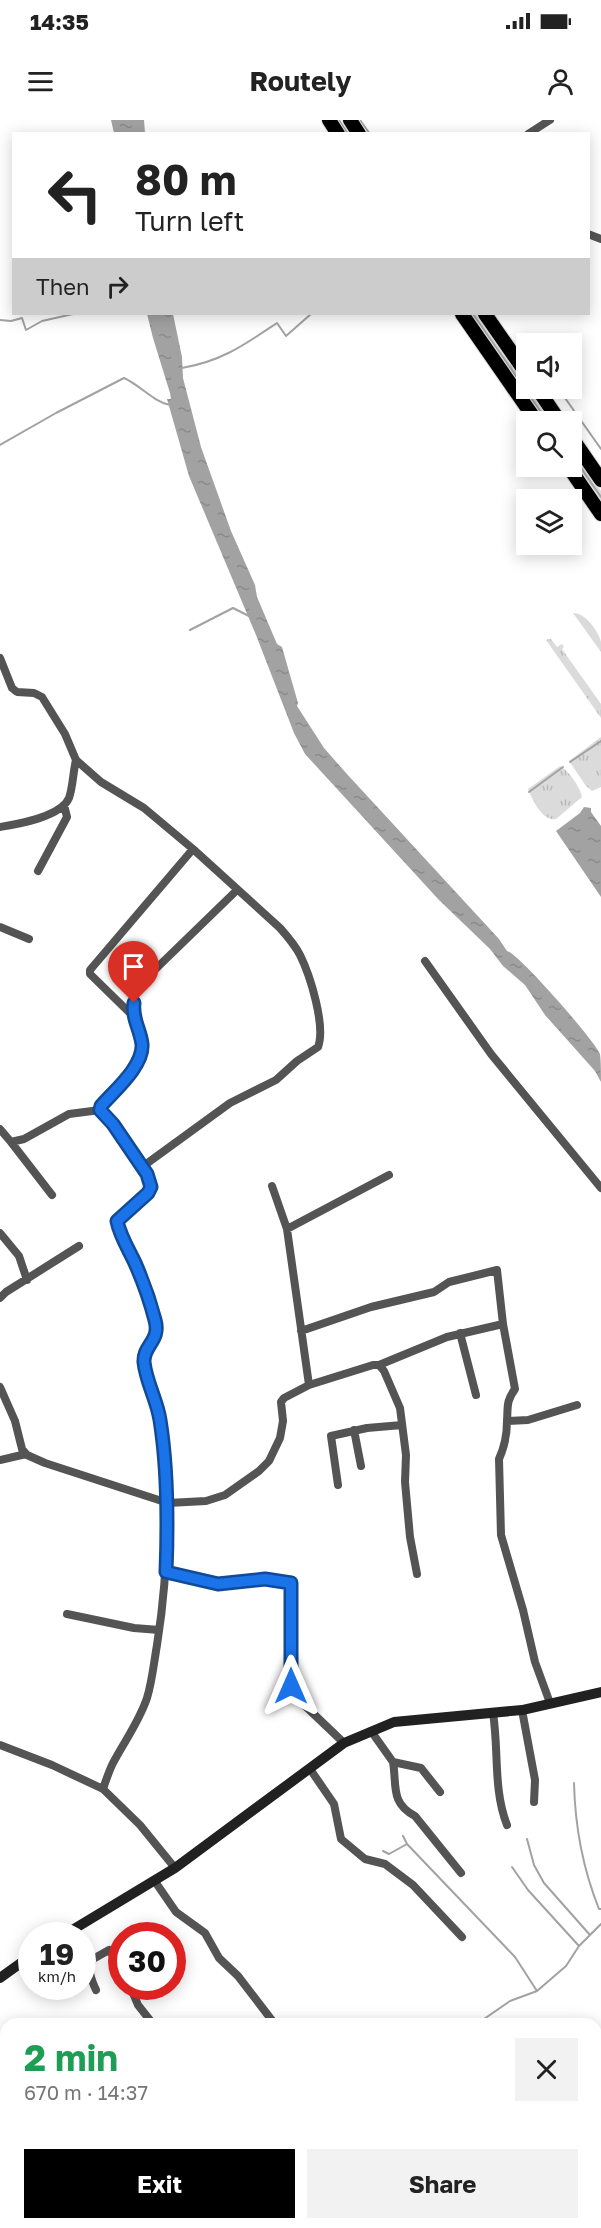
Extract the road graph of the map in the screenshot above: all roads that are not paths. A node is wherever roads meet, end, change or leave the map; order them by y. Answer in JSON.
{"nodes":[{"id":1,"x":550,"y":120,"type":"edge"},
{"id":2,"x":531,"y":132,"type":"edge"},
{"id":3,"x":463,"y":315,"type":"edge"},
{"id":4,"x":486,"y":315,"type":"edge"},
{"id":5,"x":516,"y":359,"type":"edge"},
{"id":6,"x":529,"y":411,"type":"edge"},
{"id":7,"x":582,"y":452,"type":"edge"},
{"id":8,"x":576,"y":477,"type":"edge"},
{"id":9,"x":601,"y":480,"type":"edge"},
{"id":10,"x":601,"y":514,"type":"edge"},
{"id":11,"x":0,"y":658,"type":"edge"},
{"id":12,"x":76,"y":760,"type":"junction"},
{"id":13,"x":64,"y":805,"type":"junction"},
{"id":14,"x":0,"y":827,"type":"edge"},
{"id":15,"x":193,"y":849,"type":"junction"},
{"id":16,"x":38,"y":871,"type":"dead end"},
{"id":17,"x":237,"y":890,"type":"junction"},
{"id":18,"x":0,"y":927,"type":"edge"},
{"id":19,"x":29,"y":939,"type":"dead end"},
{"id":20,"x":425,"y":961,"type":"dead end"},
{"id":21,"x":133,"y":1016,"type":"junction"},
{"id":22,"x":100,"y":1110,"type":"junction"},
{"id":23,"x":0,"y":1128,"type":"edge"},
{"id":24,"x":10,"y":1142,"type":"junction"},
{"id":25,"x":142,"y":1167,"type":"junction"},
{"id":26,"x":389,"y":1175,"type":"dead end"},
{"id":27,"x":272,"y":1186,"type":"dead end"},
{"id":28,"x":601,"y":1188,"type":"edge"},
{"id":29,"x":52,"y":1195,"type":"dead end"},
{"id":30,"x":287,"y":1229,"type":"junction"},
{"id":31,"x":0,"y":1233,"type":"edge"},
{"id":32,"x":80,"y":1246,"type":"dead end"},
{"id":33,"x":27,"y":1280,"type":"junction"},
{"id":34,"x":0,"y":1298,"type":"edge"},
{"id":35,"x":503,"y":1324,"type":"junction"},
{"id":36,"x":301,"y":1331,"type":"junction"},
{"id":37,"x":460,"y":1333,"type":"junction"},
{"id":38,"x":379,"y":1365,"type":"junction"},
{"id":39,"x":309,"y":1386,"type":"junction"},
{"id":40,"x":0,"y":1387,"type":"edge"},
{"id":41,"x":476,"y":1395,"type":"dead end"},
{"id":42,"x":577,"y":1405,"type":"dead end"},
{"id":43,"x":507,"y":1421,"type":"junction"},
{"id":44,"x":402,"y":1425,"type":"junction"},
{"id":45,"x":354,"y":1430,"type":"junction"},
{"id":46,"x":26,"y":1454,"type":"junction"},
{"id":47,"x":0,"y":1460,"type":"edge"},
{"id":48,"x":361,"y":1466,"type":"dead end"},
{"id":49,"x":338,"y":1485,"type":"dead end"},
{"id":50,"x":168,"y":1503,"type":"junction"},
{"id":51,"x":166,"y":1572,"type":"junction"},
{"id":52,"x":417,"y":1574,"type":"dead end"},
{"id":53,"x":67,"y":1614,"type":"dead end"},
{"id":54,"x":159,"y":1630,"type":"junction"},
{"id":55,"x":601,"y":1692,"type":"edge"},
{"id":56,"x":550,"y":1703,"type":"junction"},
{"id":57,"x":522,"y":1710,"type":"junction"},
{"id":58,"x":493,"y":1713,"type":"junction"},
{"id":59,"x":371,"y":1731,"type":"junction"},
{"id":60,"x":344,"y":1743,"type":"junction"},
{"id":61,"x":0,"y":1744,"type":"edge"},
{"id":62,"x":393,"y":1762,"type":"junction"},
{"id":63,"x":309,"y":1769,"type":"junction"},
{"id":64,"x":103,"y":1789,"type":"junction"},
{"id":65,"x":440,"y":1792,"type":"dead end"},
{"id":66,"x":534,"y":1802,"type":"dead end"},
{"id":67,"x":507,"y":1825,"type":"dead end"},
{"id":68,"x":175,"y":1868,"type":"junction"},
{"id":69,"x":461,"y":1873,"type":"dead end"},
{"id":70,"x":154,"y":1880,"type":"junction"},
{"id":71,"x":95,"y":1922,"type":"edge"},
{"id":72,"x":462,"y":1936,"type":"dead end"},
{"id":73,"x":18,"y":1965,"type":"edge"},
{"id":74,"x":0,"y":1978,"type":"edge"},
{"id":75,"x":136,"y":2000,"type":"edge"},
{"id":76,"x":148,"y":2018,"type":"edge"},
{"id":77,"x":270,"y":2018,"type":"edge"}],
"edges":[{"from":1,"to":2,"type":"street"},
{"from":3,"to":6,"type":"highway"},
{"from":4,"to":5,"type":"highway"},
{"from":7,"to":9,"type":"highway"},
{"from":8,"to":10,"type":"highway"},
{"from":11,"to":12,"type":"street"},
{"from":12,"to":13,"type":"street"},
{"from":12,"to":15,"type":"street"},
{"from":13,"to":14,"type":"street"},
{"from":13,"to":16,"type":"street"},
{"from":15,"to":17,"type":"street"},
{"from":15,"to":21,"type":"street"},
{"from":17,"to":21,"type":"street"},
{"from":17,"to":25,"type":"street"},
{"from":18,"to":19,"type":"street"},
{"from":20,"to":28,"type":"street"},
{"from":21,"to":22,"type":"street"},
{"from":22,"to":24,"type":"street"},
{"from":22,"to":25,"type":"street"},
{"from":23,"to":24,"type":"street"},
{"from":24,"to":29,"type":"street"},
{"from":25,"to":50,"type":"street"},
{"from":26,"to":30,"type":"street"},
{"from":27,"to":30,"type":"street"},
{"from":30,"to":36,"type":"street"},
{"from":31,"to":33,"type":"street"},
{"from":32,"to":33,"type":"street"},
{"from":33,"to":34,"type":"street"},
{"from":35,"to":36,"type":"street"},
{"from":35,"to":37,"type":"street"},
{"from":35,"to":43,"type":"street"},
{"from":36,"to":39,"type":"street"},
{"from":37,"to":38,"type":"street"},
{"from":37,"to":41,"type":"street"},
{"from":38,"to":39,"type":"street"},
{"from":38,"to":44,"type":"street"},
{"from":39,"to":50,"type":"street"},
{"from":40,"to":46,"type":"street"},
{"from":42,"to":43,"type":"street"},
{"from":43,"to":56,"type":"street"},
{"from":44,"to":45,"type":"street"},
{"from":44,"to":52,"type":"street"},
{"from":45,"to":48,"type":"street"},
{"from":45,"to":49,"type":"street"},
{"from":46,"to":47,"type":"street"},
{"from":46,"to":50,"type":"street"},
{"from":50,"to":51,"type":"street"},
{"from":51,"to":54,"type":"street"},
{"from":51,"to":60,"type":"street"},
{"from":53,"to":54,"type":"street"},
{"from":54,"to":64,"type":"street"},
{"from":55,"to":56,"type":"street"},
{"from":56,"to":57,"type":"street"},
{"from":57,"to":58,"type":"street"},
{"from":57,"to":66,"type":"street"},
{"from":58,"to":59,"type":"street"},
{"from":58,"to":67,"type":"street"},
{"from":59,"to":60,"type":"street"},
{"from":59,"to":62,"type":"street"},
{"from":60,"to":63,"type":"street"},
{"from":61,"to":64,"type":"street"},
{"from":62,"to":65,"type":"street"},
{"from":62,"to":69,"type":"street"},
{"from":63,"to":68,"type":"street"},
{"from":63,"to":72,"type":"street"},
{"from":64,"to":68,"type":"street"},
{"from":68,"to":70,"type":"street"},
{"from":70,"to":71,"type":"street"},
{"from":70,"to":77,"type":"street"},
{"from":73,"to":74,"type":"street"},
{"from":75,"to":76,"type":"street"}]}
